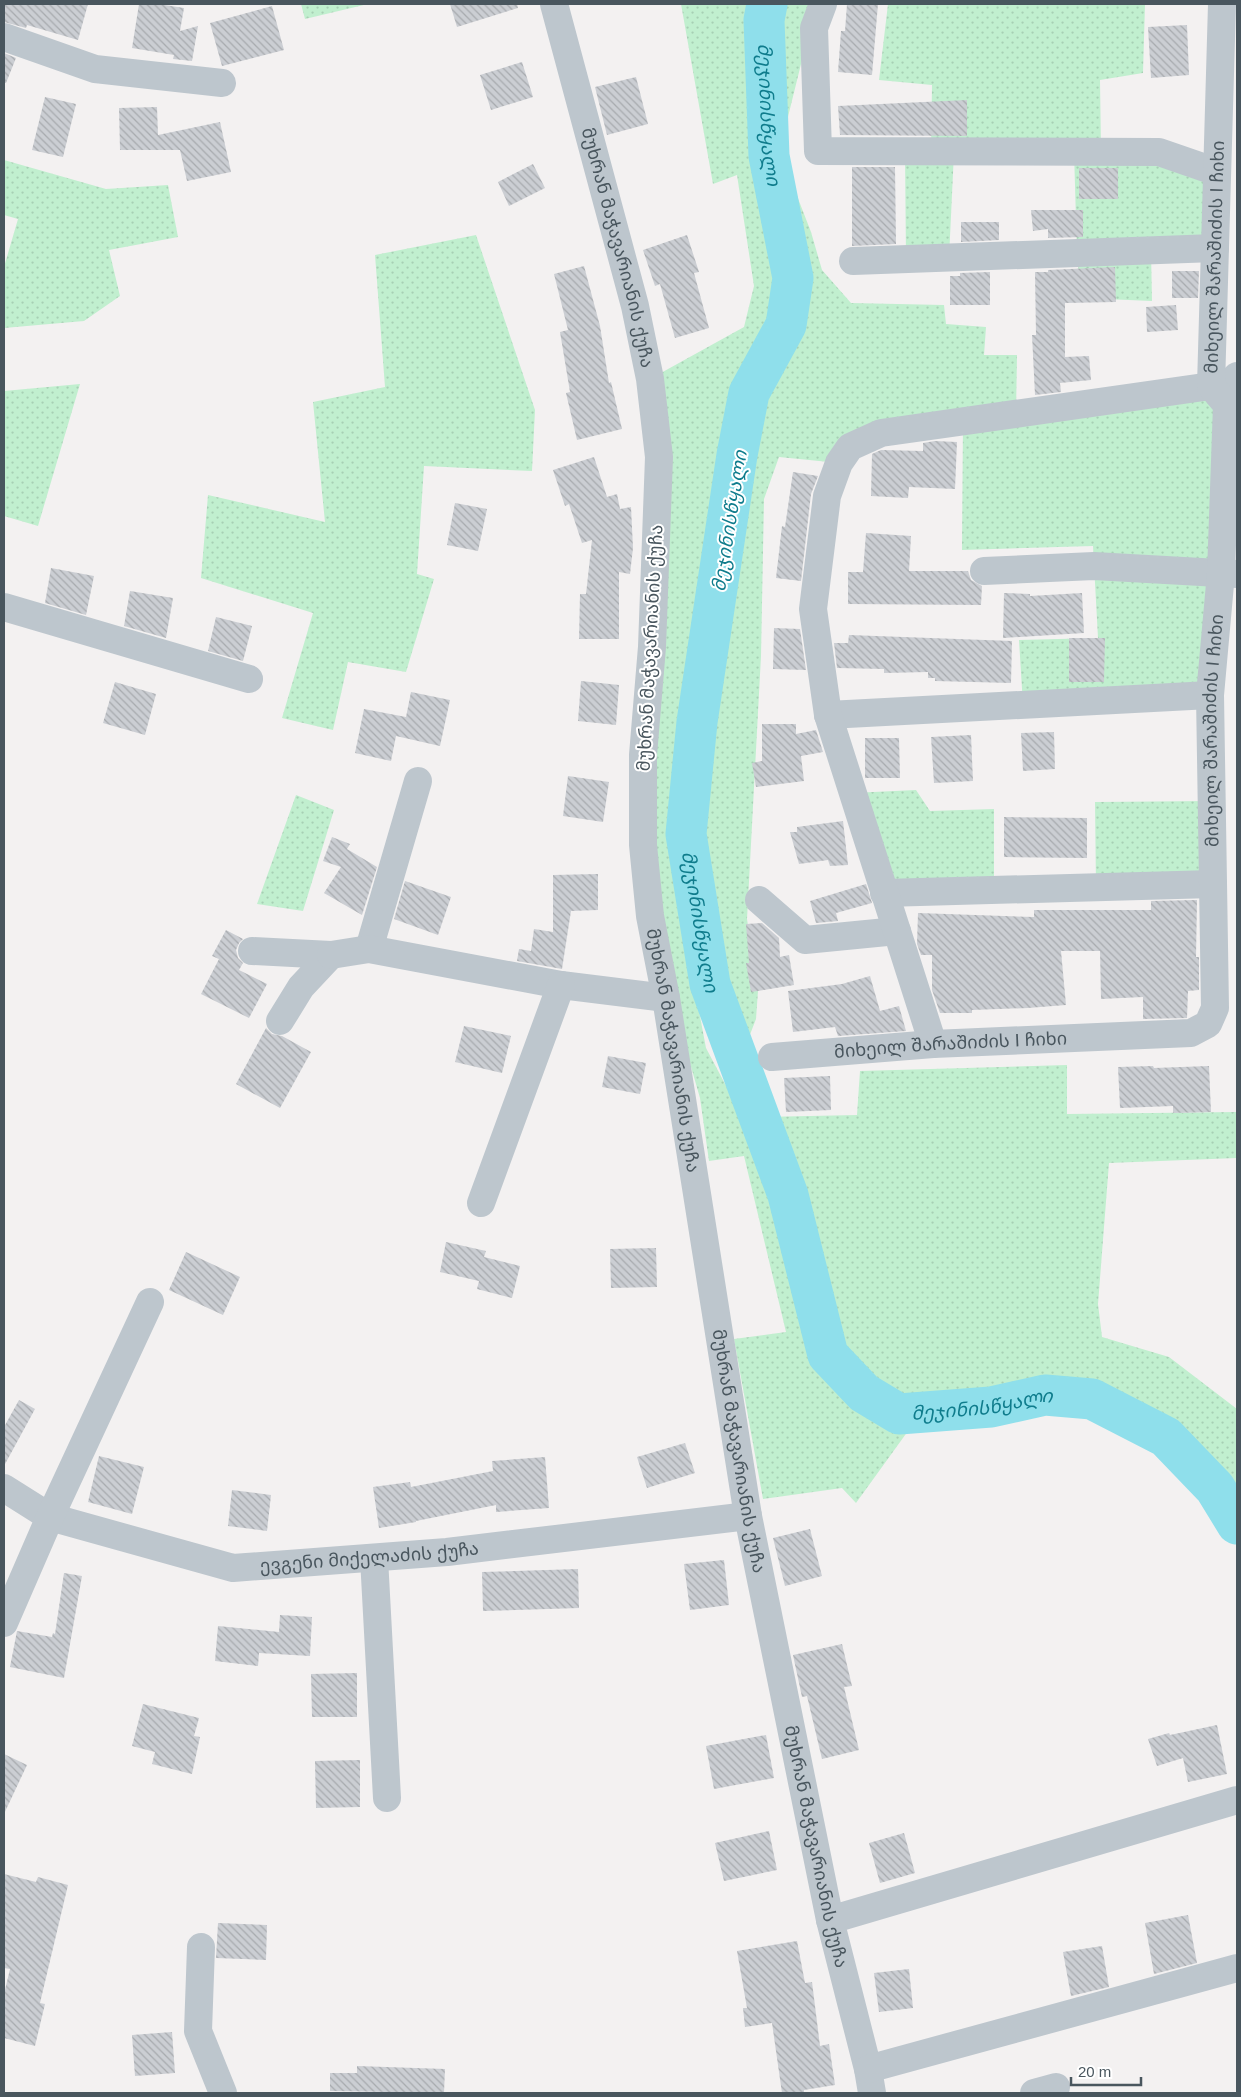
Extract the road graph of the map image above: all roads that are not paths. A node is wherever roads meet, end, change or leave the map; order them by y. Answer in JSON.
{"nodes":[{"id":1,"x":554,"y":4,"type":"edge"},
{"id":2,"x":822,"y":4,"type":"edge"},
{"id":3,"x":1222,"y":4,"type":"edge"},
{"id":4,"x":4,"y":37,"type":"edge"},
{"id":5,"x":222,"y":83,"type":"dead end"},
{"id":6,"x":1217,"y":172,"type":"junction"},
{"id":7,"x":1215,"y":248,"type":"junction"},
{"id":8,"x":853,"y":261,"type":"dead end"},
{"id":9,"x":1222,"y":385,"type":"edge"},
{"id":10,"x":984,"y":571,"type":"dead end"},
{"id":11,"x":1229,"y":574,"type":"edge"},
{"id":12,"x":4,"y":607,"type":"edge"},
{"id":13,"x":249,"y":679,"type":"dead end"},
{"id":14,"x":1210,"y":695,"type":"junction"},
{"id":15,"x":828,"y":715,"type":"junction"},
{"id":16,"x":418,"y":781,"type":"dead end"},
{"id":17,"x":1214,"y":884,"type":"junction"},
{"id":18,"x":884,"y":893,"type":"junction"},
{"id":19,"x":759,"y":900,"type":"dead end"},
{"id":20,"x":897,"y":932,"type":"junction"},
{"id":21,"x":369,"y":949,"type":"junction"},
{"id":22,"x":252,"y":951,"type":"dead end"},
{"id":23,"x":331,"y":955,"type":"junction"},
{"id":24,"x":561,"y":985,"type":"junction"},
{"id":25,"x":666,"y":998,"type":"junction"},
{"id":26,"x":280,"y":1021,"type":"dead end"},
{"id":27,"x":933,"y":1044,"type":"junction"},
{"id":28,"x":772,"y":1057,"type":"dead end"},
{"id":29,"x":481,"y":1203,"type":"dead end"},
{"id":30,"x":150,"y":1302,"type":"dead end"},
{"id":31,"x":4,"y":1488,"type":"edge"},
{"id":32,"x":748,"y":1516,"type":"junction"},
{"id":33,"x":50,"y":1517,"type":"junction"},
{"id":34,"x":374,"y":1558,"type":"junction"},
{"id":35,"x":4,"y":1624,"type":"edge"},
{"id":36,"x":387,"y":1798,"type":"dead end"},
{"id":37,"x":1237,"y":1800,"type":"edge"},
{"id":38,"x":830,"y":1920,"type":"junction"},
{"id":39,"x":201,"y":1947,"type":"dead end"},
{"id":40,"x":1237,"y":1968,"type":"edge"},
{"id":41,"x":870,"y":2081,"type":"edge"},
{"id":42,"x":223,"y":2093,"type":"edge"}],
"edges":[{"from":1,"to":25,"type":"street","name":"მუხრან მაჭავარიანის ქუჩა"},
{"from":2,"to":6,"type":"street"},
{"from":3,"to":6,"type":"street","name":"მიხეილ შარაშიძის I ჩიხი"},
{"from":4,"to":5,"type":"street"},
{"from":6,"to":7,"type":"street","name":"მიხეილ შარაშიძის I ჩიხი"},
{"from":7,"to":8,"type":"street"},
{"from":7,"to":9,"type":"street","name":"მიხეილ შარაშიძის I ჩიხი"},
{"from":9,"to":11,"type":"street","name":"მიხეილ შარაშიძის I ჩიხი"},
{"from":9,"to":15,"type":"street"},
{"from":10,"to":11,"type":"street"},
{"from":11,"to":14,"type":"street","name":"მიხეილ შარაშიძის I ჩიხი"},
{"from":12,"to":13,"type":"street"},
{"from":14,"to":15,"type":"street"},
{"from":14,"to":17,"type":"street","name":"მიხეილ შარაშიძის I ჩიხი"},
{"from":15,"to":18,"type":"street"},
{"from":16,"to":21,"type":"street"},
{"from":17,"to":18,"type":"street"},
{"from":17,"to":27,"type":"street","name":"მიხეილ შარაშიძის I ჩიხი"},
{"from":18,"to":20,"type":"street"},
{"from":19,"to":20,"type":"street"},
{"from":20,"to":27,"type":"street"},
{"from":21,"to":23,"type":"street"},
{"from":21,"to":24,"type":"street"},
{"from":22,"to":23,"type":"street"},
{"from":23,"to":26,"type":"street"},
{"from":24,"to":25,"type":"street"},
{"from":24,"to":29,"type":"street"},
{"from":25,"to":32,"type":"street","name":"მუხრან მაჭავარიანის ქუჩა"},
{"from":27,"to":28,"type":"street","name":"მიხეილ შარაშიძის I ჩიხი"},
{"from":30,"to":33,"type":"street"},
{"from":31,"to":33,"type":"street","name":"ევგენი მიქელაძის ქუჩა"},
{"from":32,"to":34,"type":"street","name":"ევგენი მიქელაძის ქუჩა"},
{"from":32,"to":38,"type":"street","name":"მუხრან მაჭავარიანის ქუჩა"},
{"from":33,"to":34,"type":"street","name":"ევგენი მიქელაძის ქუჩა"},
{"from":33,"to":35,"type":"street"},
{"from":34,"to":36,"type":"street"},
{"from":37,"to":38,"type":"street"},
{"from":38,"to":41,"type":"street","name":"მუხრან მაჭავარიანის ქუჩა"},
{"from":39,"to":42,"type":"street"},
{"from":40,"to":41,"type":"street"}]}
